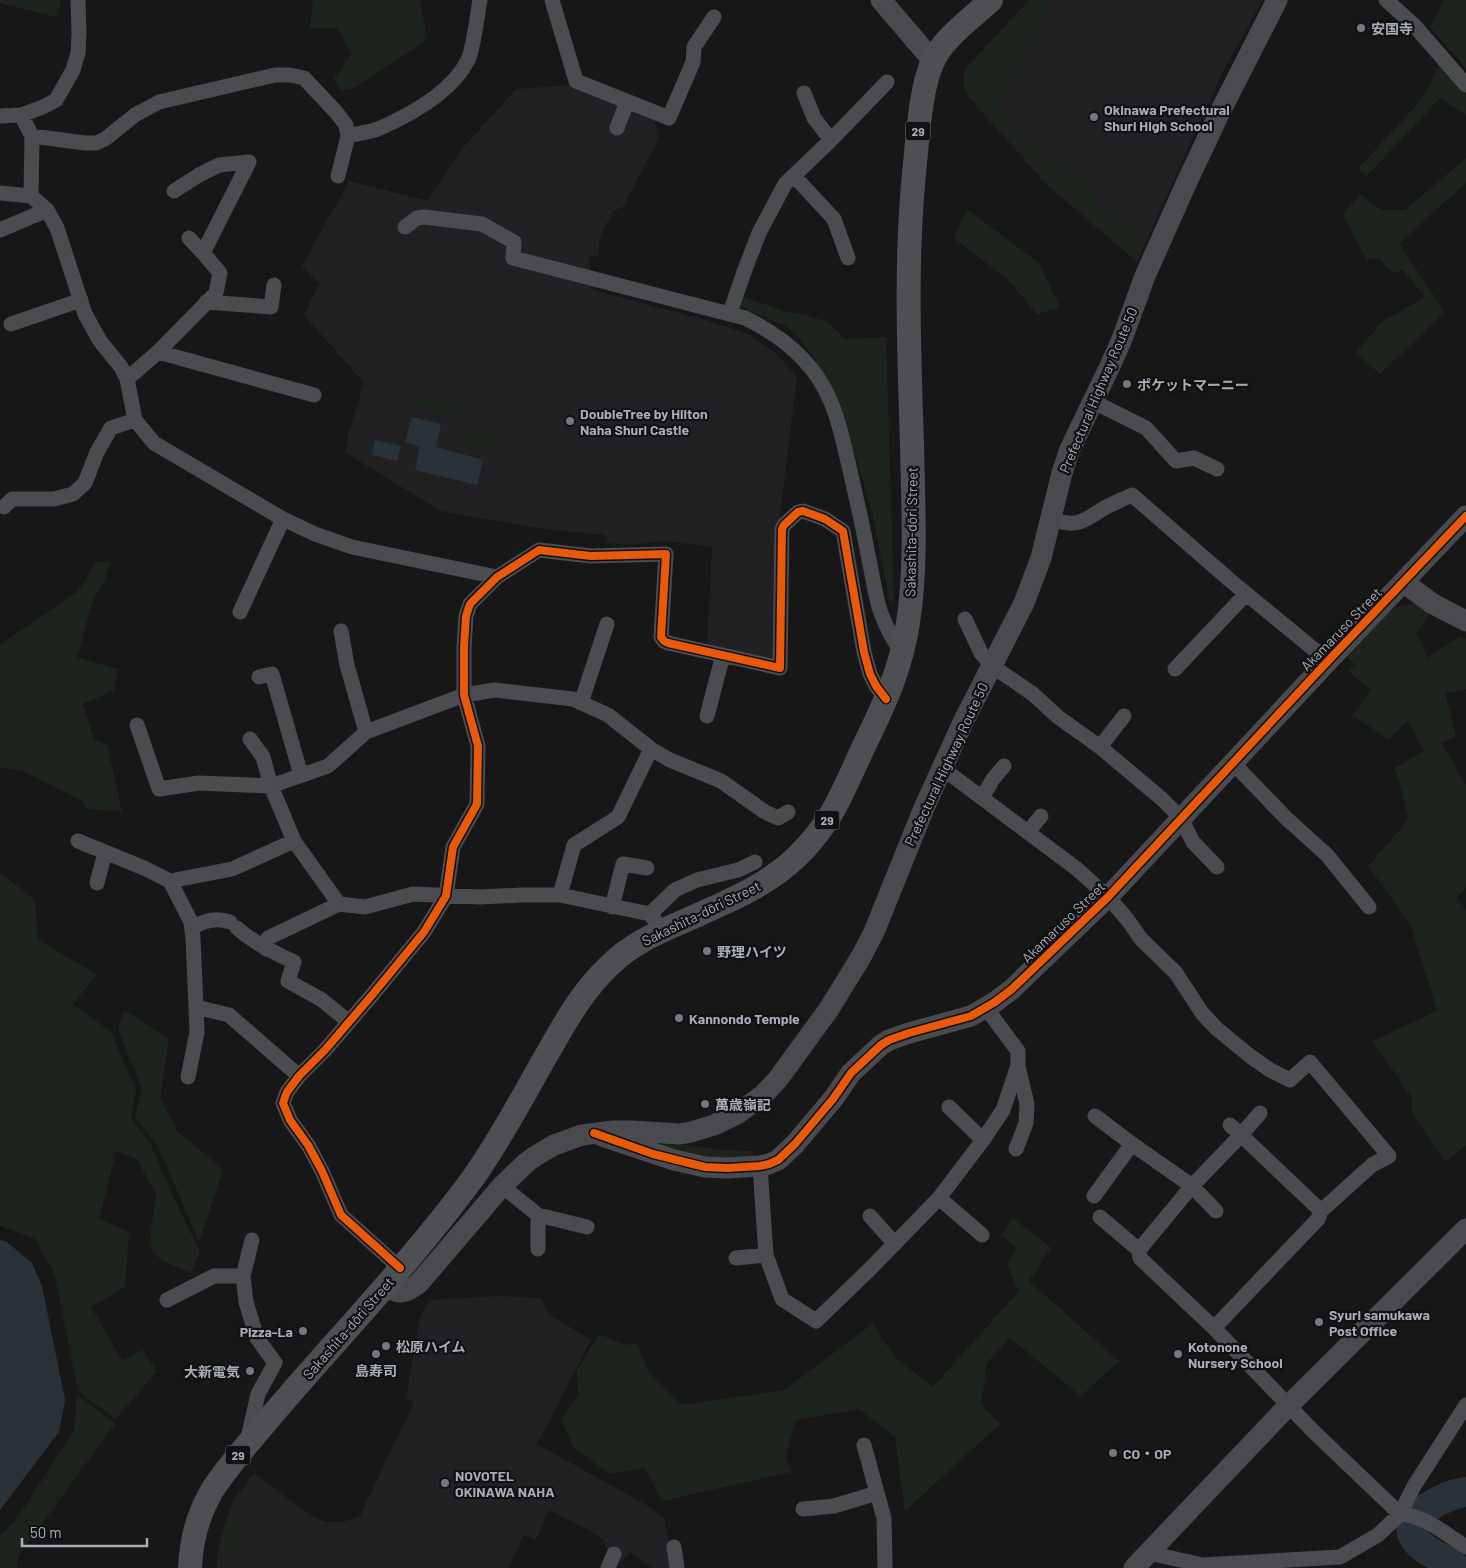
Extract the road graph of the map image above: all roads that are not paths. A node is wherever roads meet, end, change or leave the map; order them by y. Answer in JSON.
{"nodes":[{"id":1,"x":78,"y":0,"type":"edge"},
{"id":2,"x":480,"y":0,"type":"edge"},
{"id":3,"x":881,"y":0,"type":"edge"},
{"id":4,"x":991,"y":0,"type":"edge"},
{"id":5,"x":1277,"y":0,"type":"edge"},
{"id":6,"x":1386,"y":0,"type":"edge"},
{"id":7,"x":557,"y":4,"type":"edge"},
{"id":8,"x":714,"y":17,"type":"dead end"},
{"id":9,"x":933,"y":60,"type":"junction"},
{"id":10,"x":887,"y":82,"type":"dead end"},
{"id":11,"x":1466,"y":85,"type":"edge"},
{"id":12,"x":804,"y":93,"type":"dead end"},
{"id":13,"x":626,"y":102,"type":"junction"},
{"id":14,"x":21,"y":115,"type":"junction"},
{"id":15,"x":0,"y":116,"type":"edge"},
{"id":16,"x":617,"y":128,"type":"dead end"},
{"id":17,"x":32,"y":136,"type":"junction"},
{"id":18,"x":348,"y":136,"type":"junction"},
{"id":19,"x":830,"y":140,"type":"junction"},
{"id":20,"x":338,"y":176,"type":"dead end"},
{"id":21,"x":794,"y":176,"type":"junction"},
{"id":22,"x":174,"y":191,"type":"dead end"},
{"id":23,"x":0,"y":193,"type":"edge"},
{"id":24,"x":32,"y":196,"type":"junction"},
{"id":25,"x":47,"y":210,"type":"junction"},
{"id":26,"x":405,"y":226,"type":"dead end"},
{"id":27,"x":0,"y":230,"type":"edge"},
{"id":28,"x":189,"y":238,"type":"dead end"},
{"id":29,"x":203,"y":253,"type":"junction"},
{"id":30,"x":848,"y":258,"type":"dead end"},
{"id":31,"x":274,"y":285,"type":"dead end"},
{"id":32,"x":81,"y":300,"type":"junction"},
{"id":33,"x":206,"y":302,"type":"junction"},
{"id":34,"x":730,"y":313,"type":"junction"},
{"id":35,"x":11,"y":324,"type":"dead end"},
{"id":36,"x":158,"y":352,"type":"junction"},
{"id":37,"x":127,"y":380,"type":"junction"},
{"id":38,"x":314,"y":395,"type":"dead end"},
{"id":39,"x":1094,"y":402,"type":"junction"},
{"id":40,"x":135,"y":420,"type":"junction"},
{"id":41,"x":1217,"y":469,"type":"dead end"},
{"id":42,"x":4,"y":507,"type":"dead end"},
{"id":43,"x":1466,"y":516,"type":"edge"},
{"id":44,"x":283,"y":518,"type":"junction"},
{"id":45,"x":1051,"y":519,"type":"junction"},
{"id":46,"x":497,"y":577,"type":"junction"},
{"id":47,"x":1404,"y":582,"type":"junction"},
{"id":48,"x":1246,"y":594,"type":"junction"},
{"id":49,"x":240,"y":612,"type":"dead end"},
{"id":50,"x":965,"y":619,"type":"dead end"},
{"id":51,"x":1466,"y":621,"type":"edge"},
{"id":52,"x":608,"y":624,"type":"dead end"},
{"id":53,"x":341,"y":631,"type":"dead end"},
{"id":54,"x":902,"y":654,"type":"junction"},
{"id":55,"x":723,"y":655,"type":"junction"},
{"id":56,"x":1328,"y":661,"type":"junction"},
{"id":57,"x":992,"y":666,"type":"junction"},
{"id":58,"x":1175,"y":669,"type":"dead end"},
{"id":59,"x":259,"y":676,"type":"dead end"},
{"id":60,"x":464,"y":695,"type":"junction"},
{"id":61,"x":886,"y":699,"type":"junction"},
{"id":62,"x":581,"y":703,"type":"junction"},
{"id":63,"x":707,"y":716,"type":"dead end"},
{"id":64,"x":1124,"y":716,"type":"dead end"},
{"id":65,"x":137,"y":725,"type":"dead end"},
{"id":66,"x":366,"y":732,"type":"junction"},
{"id":67,"x":250,"y":739,"type":"dead end"},
{"id":68,"x":1100,"y":747,"type":"junction"},
{"id":69,"x":651,"y":749,"type":"junction"},
{"id":70,"x":1233,"y":763,"type":"junction"},
{"id":71,"x":1004,"y":766,"type":"dead end"},
{"id":72,"x":942,"y":768,"type":"junction"},
{"id":73,"x":301,"y":775,"type":"junction"},
{"id":74,"x":271,"y":786,"type":"junction"},
{"id":75,"x":982,"y":798,"type":"junction"},
{"id":76,"x":788,"y":812,"type":"dead end"},
{"id":77,"x":1041,"y":816,"type":"dead end"},
{"id":78,"x":1181,"y":818,"type":"junction"},
{"id":79,"x":1028,"y":832,"type":"junction"},
{"id":80,"x":78,"y":841,"type":"dead end"},
{"id":81,"x":294,"y":841,"type":"junction"},
{"id":82,"x":105,"y":853,"type":"junction"},
{"id":83,"x":754,"y":862,"type":"dead end"},
{"id":84,"x":1217,"y":867,"type":"dead end"},
{"id":85,"x":647,"y":868,"type":"dead end"},
{"id":86,"x":170,"y":881,"type":"junction"},
{"id":87,"x":96,"y":883,"type":"dead end"},
{"id":88,"x":446,"y":896,"type":"junction"},
{"id":89,"x":560,"y":896,"type":"junction"},
{"id":90,"x":1108,"y":897,"type":"junction"},
{"id":91,"x":339,"y":904,"type":"junction"},
{"id":92,"x":612,"y":907,"type":"junction"},
{"id":93,"x":1369,"y":907,"type":"dead end"},
{"id":94,"x":656,"y":922,"type":"junction"},
{"id":95,"x":192,"y":928,"type":"junction"},
{"id":96,"x":266,"y":949,"type":"junction"},
{"id":97,"x":196,"y":1008,"type":"junction"},
{"id":98,"x":986,"y":1008,"type":"junction"},
{"id":99,"x":349,"y":1022,"type":"junction"},
{"id":100,"x":1018,"y":1065,"type":"junction"},
{"id":101,"x":299,"y":1076,"type":"junction"},
{"id":102,"x":188,"y":1077,"type":"dead end"},
{"id":103,"x":949,"y":1107,"type":"dead end"},
{"id":104,"x":1260,"y":1113,"type":"dead end"},
{"id":105,"x":1095,"y":1116,"type":"dead end"},
{"id":106,"x":1236,"y":1130,"type":"junction"},
{"id":107,"x":594,"y":1133,"type":"junction"},
{"id":108,"x":982,"y":1140,"type":"junction"},
{"id":109,"x":1132,"y":1144,"type":"junction"},
{"id":110,"x":1016,"y":1149,"type":"dead end"},
{"id":111,"x":760,"y":1166,"type":"junction"},
{"id":112,"x":502,"y":1186,"type":"junction"},
{"id":113,"x":1192,"y":1186,"type":"junction"},
{"id":114,"x":1094,"y":1196,"type":"dead end"},
{"id":115,"x":939,"y":1198,"type":"junction"},
{"id":116,"x":1216,"y":1211,"type":"dead end"},
{"id":117,"x":1321,"y":1211,"type":"junction"},
{"id":118,"x":538,"y":1215,"type":"junction"},
{"id":119,"x":870,"y":1216,"type":"dead end"},
{"id":120,"x":1100,"y":1217,"type":"dead end"},
{"id":121,"x":587,"y":1227,"type":"dead end"},
{"id":122,"x":1466,"y":1229,"type":"edge"},
{"id":123,"x":982,"y":1235,"type":"dead end"},
{"id":124,"x":252,"y":1240,"type":"dead end"},
{"id":125,"x":895,"y":1244,"type":"junction"},
{"id":126,"x":538,"y":1249,"type":"dead end"},
{"id":127,"x":1139,"y":1250,"type":"junction"},
{"id":128,"x":766,"y":1255,"type":"junction"},
{"id":129,"x":736,"y":1258,"type":"dead end"},
{"id":130,"x":243,"y":1276,"type":"junction"},
{"id":131,"x":392,"y":1276,"type":"junction"},
{"id":132,"x":167,"y":1300,"type":"dead end"},
{"id":133,"x":1214,"y":1328,"type":"junction"},
{"id":134,"x":1289,"y":1405,"type":"junction"},
{"id":135,"x":1466,"y":1405,"type":"edge"},
{"id":136,"x":247,"y":1444,"type":"junction"},
{"id":137,"x":864,"y":1445,"type":"dead end"},
{"id":138,"x":877,"y":1493,"type":"junction"},
{"id":139,"x":803,"y":1509,"type":"dead end"},
{"id":140,"x":1406,"y":1515,"type":"junction"},
{"id":141,"x":1465,"y":1545,"type":"edge"},
{"id":142,"x":674,"y":1547,"type":"dead end"},
{"id":143,"x":1149,"y":1553,"type":"junction"},
{"id":144,"x":190,"y":1568,"type":"edge"},
{"id":145,"x":677,"y":1568,"type":"edge"},
{"id":146,"x":885,"y":1568,"type":"edge"},
{"id":147,"x":1134,"y":1568,"type":"edge"}],
"edges":[{"from":1,"to":14,"type":"street"},
{"from":2,"to":18,"type":"street"},
{"from":3,"to":9,"type":"main road"},
{"from":4,"to":9,"type":"main road","number":"29"},
{"from":5,"to":39,"type":"main road","name":"Prefectural Highway Route 50"},
{"from":6,"to":11,"type":"street"},
{"from":7,"to":13,"type":"street"},
{"from":8,"to":13,"type":"street"},
{"from":9,"to":54,"type":"main road","name":"Sakashita-dōri Street","number":"29"},
{"from":10,"to":19,"type":"street"},
{"from":12,"to":19,"type":"street"},
{"from":13,"to":16,"type":"street"},
{"from":14,"to":15,"type":"street"},
{"from":14,"to":17,"type":"street"},
{"from":17,"to":18,"type":"street"},
{"from":17,"to":24,"type":"street"},
{"from":18,"to":20,"type":"street"},
{"from":19,"to":21,"type":"street"},
{"from":21,"to":30,"type":"street"},
{"from":21,"to":34,"type":"street"},
{"from":22,"to":29,"type":"street"},
{"from":23,"to":24,"type":"street"},
{"from":24,"to":25,"type":"street"},
{"from":25,"to":27,"type":"street"},
{"from":25,"to":32,"type":"street"},
{"from":26,"to":34,"type":"street"},
{"from":28,"to":29,"type":"street"},
{"from":29,"to":33,"type":"street"},
{"from":31,"to":33,"type":"street"},
{"from":32,"to":35,"type":"street"},
{"from":32,"to":37,"type":"street"},
{"from":33,"to":36,"type":"street"},
{"from":34,"to":54,"type":"street"},
{"from":36,"to":37,"type":"street"},
{"from":36,"to":38,"type":"street"},
{"from":37,"to":40,"type":"street"},
{"from":39,"to":41,"type":"street"},
{"from":39,"to":45,"type":"main road","name":"Prefectural Highway Route 50"},
{"from":40,"to":42,"type":"street"},
{"from":40,"to":44,"type":"street"},
{"from":43,"to":47,"type":"main road","name":"Akamaruso Street"},
{"from":44,"to":46,"type":"street"},
{"from":44,"to":49,"type":"street"},
{"from":45,"to":48,"type":"street"},
{"from":45,"to":57,"type":"main road","name":"Prefectural Highway Route 50"},
{"from":46,"to":55,"type":"street"},
{"from":46,"to":60,"type":"street"},
{"from":47,"to":51,"type":"main road"},
{"from":47,"to":56,"type":"main road","name":"Akamaruso Street"},
{"from":48,"to":56,"type":"street"},
{"from":48,"to":58,"type":"street"},
{"from":50,"to":57,"type":"street"},
{"from":52,"to":62,"type":"street"},
{"from":53,"to":66,"type":"street"},
{"from":54,"to":61,"type":"main road","name":"Sakashita-dōri Street","number":"29"},
{"from":55,"to":61,"type":"street"},
{"from":55,"to":63,"type":"street"},
{"from":56,"to":70,"type":"main road","name":"Akamaruso Street"},
{"from":57,"to":68,"type":"street"},
{"from":57,"to":72,"type":"main road","name":"Prefectural Highway Route 50"},
{"from":59,"to":73,"type":"street"},
{"from":60,"to":62,"type":"street"},
{"from":60,"to":66,"type":"street"},
{"from":60,"to":88,"type":"street"},
{"from":61,"to":94,"type":"main road","name":"Sakashita-dōri Street","number":"29"},
{"from":62,"to":69,"type":"street"},
{"from":64,"to":68,"type":"street"},
{"from":65,"to":74,"type":"street"},
{"from":66,"to":73,"type":"street"},
{"from":67,"to":74,"type":"street"},
{"from":68,"to":78,"type":"street"},
{"from":69,"to":76,"type":"street"},
{"from":69,"to":89,"type":"street"},
{"from":70,"to":78,"type":"main road","name":"Akamaruso Street"},
{"from":70,"to":93,"type":"street"},
{"from":71,"to":75,"type":"street"},
{"from":72,"to":75,"type":"street"},
{"from":72,"to":107,"type":"main road","name":"Prefectural Highway Route 50"},
{"from":73,"to":74,"type":"street"},
{"from":74,"to":81,"type":"street"},
{"from":75,"to":79,"type":"street"},
{"from":77,"to":79,"type":"street"},
{"from":78,"to":84,"type":"street"},
{"from":78,"to":90,"type":"main road","name":"Akamaruso Street"},
{"from":79,"to":90,"type":"street"},
{"from":80,"to":82,"type":"street"},
{"from":81,"to":86,"type":"street"},
{"from":81,"to":91,"type":"street"},
{"from":82,"to":86,"type":"street"},
{"from":82,"to":87,"type":"street"},
{"from":83,"to":94,"type":"street"},
{"from":85,"to":92,"type":"street"},
{"from":86,"to":95,"type":"street"},
{"from":88,"to":89,"type":"street"},
{"from":88,"to":91,"type":"street"},
{"from":88,"to":99,"type":"street"},
{"from":89,"to":92,"type":"street"},
{"from":90,"to":98,"type":"main road","name":"Akamaruso Street"},
{"from":90,"to":117,"type":"street"},
{"from":91,"to":96,"type":"street"},
{"from":92,"to":94,"type":"street"},
{"from":94,"to":131,"type":"main road","name":"Sakashita-dōri Street","number":"29"},
{"from":95,"to":96,"type":"street"},
{"from":95,"to":97,"type":"street"},
{"from":96,"to":99,"type":"street"},
{"from":97,"to":101,"type":"street"},
{"from":97,"to":102,"type":"street"},
{"from":98,"to":100,"type":"street"},
{"from":98,"to":111,"type":"main road","name":"Akamaruso Street"},
{"from":99,"to":101,"type":"street"},
{"from":100,"to":108,"type":"street"},
{"from":100,"to":110,"type":"street"},
{"from":101,"to":131,"type":"street"},
{"from":103,"to":108,"type":"street"},
{"from":104,"to":106,"type":"street"},
{"from":105,"to":109,"type":"street"},
{"from":106,"to":113,"type":"street"},
{"from":106,"to":117,"type":"street"},
{"from":107,"to":111,"type":"main road","name":"Akamaruso Street"},
{"from":107,"to":112,"type":"main road","name":"Prefectural Highway Route 50"},
{"from":108,"to":115,"type":"street"},
{"from":109,"to":113,"type":"street"},
{"from":109,"to":114,"type":"street"},
{"from":111,"to":128,"type":"street"},
{"from":112,"to":118,"type":"street"},
{"from":112,"to":131,"type":"main road","name":"Prefectural Highway Route 50"},
{"from":113,"to":116,"type":"street"},
{"from":113,"to":127,"type":"street"},
{"from":115,"to":123,"type":"street"},
{"from":115,"to":125,"type":"street"},
{"from":117,"to":133,"type":"street"},
{"from":118,"to":121,"type":"street"},
{"from":118,"to":126,"type":"street"},
{"from":119,"to":125,"type":"street"},
{"from":120,"to":127,"type":"street"},
{"from":122,"to":134,"type":"main road"},
{"from":124,"to":130,"type":"street"},
{"from":125,"to":128,"type":"street"},
{"from":127,"to":133,"type":"street"},
{"from":128,"to":129,"type":"street"},
{"from":130,"to":132,"type":"street"},
{"from":130,"to":136,"type":"street"},
{"from":131,"to":136,"type":"main road","name":"Sakashita-dōri Street","number":"29"},
{"from":133,"to":134,"type":"street"},
{"from":134,"to":140,"type":"street"},
{"from":134,"to":143,"type":"main road"},
{"from":135,"to":140,"type":"street"},
{"from":136,"to":144,"type":"main road","name":"Sakashita-dōri Street","number":"29"},
{"from":137,"to":138,"type":"street"},
{"from":138,"to":139,"type":"street"},
{"from":138,"to":146,"type":"street"},
{"from":140,"to":141,"type":"street"},
{"from":140,"to":143,"type":"street"},
{"from":142,"to":145,"type":"street"},
{"from":143,"to":147,"type":"main road"}]}
